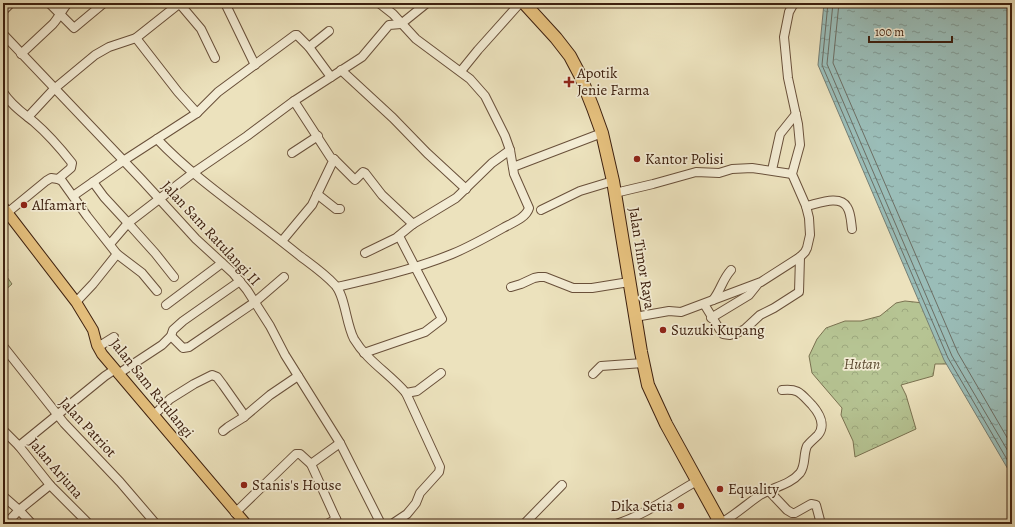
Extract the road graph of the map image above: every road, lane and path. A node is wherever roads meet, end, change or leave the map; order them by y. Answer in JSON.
{"nodes":[{"id":1,"x":49,"y":3,"type":"edge"},
{"id":2,"x":68,"y":3,"type":"edge"},
{"id":3,"x":104,"y":3,"type":"edge"},
{"id":4,"x":180,"y":3,"type":"edge"},
{"id":5,"x":225,"y":3,"type":"edge"},
{"id":6,"x":379,"y":3,"type":"edge"},
{"id":7,"x":427,"y":3,"type":"edge"},
{"id":8,"x":520,"y":3,"type":"edge"},
{"id":9,"x":524,"y":3,"type":"edge"},
{"id":10,"x":794,"y":3,"type":"edge"},
{"id":11,"x":10,"y":4,"type":"dead end"},
{"id":12,"x":3,"y":11,"type":"edge"},
{"id":13,"x":59,"y":14,"type":"junction"},
{"id":14,"x":401,"y":24,"type":"junction"},
{"id":15,"x":329,"y":31,"type":"dead end"},
{"id":16,"x":3,"y":34,"type":"edge"},
{"id":17,"x":136,"y":38,"type":"junction"},
{"id":18,"x":308,"y":47,"type":"junction"},
{"id":19,"x":21,"y":54,"type":"junction"},
{"id":20,"x":215,"y":58,"type":"dead end"},
{"id":21,"x":255,"y":65,"type":"junction"},
{"id":22,"x":341,"y":70,"type":"junction"},
{"id":23,"x":461,"y":71,"type":"junction"},
{"id":24,"x":331,"y":77,"type":"junction"},
{"id":25,"x":54,"y":89,"type":"junction"},
{"id":26,"x":3,"y":92,"type":"edge"},
{"id":27,"x":294,"y":101,"type":"junction"},
{"id":28,"x":197,"y":113,"type":"junction"},
{"id":29,"x":796,"y":114,"type":"junction"},
{"id":30,"x":28,"y":117,"type":"junction"},
{"id":31,"x":602,"y":133,"type":"junction"},
{"id":32,"x":318,"y":136,"type":"junction"},
{"id":33,"x":157,"y":139,"type":"junction"},
{"id":34,"x":510,"y":150,"type":"junction"},
{"id":35,"x":292,"y":153,"type":"dead end"},
{"id":36,"x":334,"y":159,"type":"junction"},
{"id":37,"x":123,"y":161,"type":"junction"},
{"id":38,"x":513,"y":167,"type":"junction"},
{"id":39,"x":772,"y":170,"type":"junction"},
{"id":40,"x":193,"y":173,"type":"junction"},
{"id":41,"x":792,"y":174,"type":"junction"},
{"id":42,"x":58,"y":179,"type":"junction"},
{"id":43,"x":613,"y":181,"type":"junction"},
{"id":44,"x":93,"y":182,"type":"junction"},
{"id":45,"x":466,"y":189,"type":"junction"},
{"id":46,"x":615,"y":193,"type":"junction"},
{"id":47,"x":318,"y":194,"type":"junction"},
{"id":48,"x":73,"y":196,"type":"junction"},
{"id":49,"x":160,"y":200,"type":"junction"},
{"id":50,"x":806,"y":206,"type":"junction"},
{"id":51,"x":340,"y":209,"type":"dead end"},
{"id":52,"x":5,"y":210,"type":"edge"},
{"id":53,"x":541,"y":210,"type":"dead end"},
{"id":54,"x":128,"y":223,"type":"junction"},
{"id":55,"x":413,"y":224,"type":"junction"},
{"id":56,"x":852,"y":229,"type":"dead end"},
{"id":57,"x":399,"y":236,"type":"junction"},
{"id":58,"x":282,"y":241,"type":"junction"},
{"id":59,"x":110,"y":244,"type":"junction"},
{"id":60,"x":364,"y":253,"type":"dead end"},
{"id":61,"x":117,"y":254,"type":"junction"},
{"id":62,"x":800,"y":257,"type":"junction"},
{"id":63,"x":222,"y":263,"type":"junction"},
{"id":64,"x":416,"y":267,"type":"junction"},
{"id":65,"x":730,"y":270,"type":"dead end"},
{"id":66,"x":174,"y":277,"type":"dead end"},
{"id":67,"x":284,"y":277,"type":"dead end"},
{"id":68,"x":240,"y":281,"type":"junction"},
{"id":69,"x":629,"y":282,"type":"junction"},
{"id":70,"x":760,"y":282,"type":"junction"},
{"id":71,"x":337,"y":287,"type":"junction"},
{"id":72,"x":511,"y":287,"type":"dead end"},
{"id":73,"x":157,"y":292,"type":"dead end"},
{"id":74,"x":713,"y":300,"type":"junction"},
{"id":75,"x":76,"y":302,"type":"junction"},
{"id":76,"x":255,"y":302,"type":"junction"},
{"id":77,"x":704,"y":304,"type":"junction"},
{"id":78,"x":166,"y":305,"type":"dead end"},
{"id":79,"x":635,"y":317,"type":"junction"},
{"id":80,"x":711,"y":318,"type":"junction"},
{"id":81,"x":171,"y":336,"type":"junction"},
{"id":82,"x":114,"y":337,"type":"dead end"},
{"id":83,"x":3,"y":346,"type":"edge"},
{"id":84,"x":98,"y":347,"type":"junction"},
{"id":85,"x":364,"y":353,"type":"junction"},
{"id":86,"x":642,"y":358,"type":"junction"},
{"id":87,"x":116,"y":372,"type":"junction"},
{"id":88,"x":441,"y":373,"type":"dead end"},
{"id":89,"x":593,"y":374,"type":"dead end"},
{"id":90,"x":298,"y":376,"type":"junction"},
{"id":91,"x":782,"y":390,"type":"dead end"},
{"id":92,"x":406,"y":393,"type":"junction"},
{"id":93,"x":57,"y":415,"type":"junction"},
{"id":94,"x":154,"y":415,"type":"junction"},
{"id":95,"x":244,"y":417,"type":"junction"},
{"id":96,"x":3,"y":430,"type":"edge"},
{"id":97,"x":223,"y":431,"type":"dead end"},
{"id":98,"x":340,"y":443,"type":"junction"},
{"id":99,"x":19,"y":446,"type":"junction"},
{"id":100,"x":311,"y":464,"type":"junction"},
{"id":101,"x":697,"y":481,"type":"junction"},
{"id":102,"x":50,"y":485,"type":"junction"},
{"id":103,"x":562,"y":485,"type":"dead end"},
{"id":104,"x":769,"y":491,"type":"junction"},
{"id":105,"x":3,"y":496,"type":"edge"},
{"id":106,"x":19,"y":510,"type":"junction"},
{"id":107,"x":235,"y":513,"type":"junction"},
{"id":108,"x":337,"y":522,"type":"edge"},
{"id":109,"x":628,"y":522,"type":"edge"},
{"id":110,"x":6,"y":524,"type":"edge"},
{"id":111,"x":32,"y":524,"type":"edge"},
{"id":112,"x":88,"y":524,"type":"edge"},
{"id":113,"x":156,"y":524,"type":"edge"},
{"id":114,"x":246,"y":524,"type":"edge"},
{"id":115,"x":327,"y":524,"type":"edge"},
{"id":116,"x":381,"y":524,"type":"edge"},
{"id":117,"x":392,"y":524,"type":"edge"},
{"id":118,"x":524,"y":524,"type":"edge"},
{"id":119,"x":616,"y":524,"type":"edge"},
{"id":120,"x":721,"y":524,"type":"edge"},
{"id":121,"x":821,"y":524,"type":"edge"}],
"edges":[{"from":1,"to":13,"type":"street"},
{"from":2,"to":13,"type":"street"},
{"from":3,"to":13,"type":"street"},
{"from":4,"to":17,"type":"street"},
{"from":4,"to":20,"type":"street"},
{"from":5,"to":21,"type":"street"},
{"from":6,"to":14,"type":"street"},
{"from":7,"to":14,"type":"street"},
{"from":8,"to":23,"type":"street"},
{"from":9,"to":31,"type":"highway","name":"Jalan Timor Raya"},
{"from":10,"to":29,"type":"street"},
{"from":11,"to":12,"type":"street"},
{"from":13,"to":19,"type":"street"},
{"from":14,"to":22,"type":"street"},
{"from":14,"to":23,"type":"street"},
{"from":15,"to":18,"type":"street"},
{"from":16,"to":19,"type":"street","name":"Jalan Sam Ratulangi II"},
{"from":17,"to":25,"type":"street"},
{"from":17,"to":28,"type":"street"},
{"from":18,"to":21,"type":"street"},
{"from":18,"to":24,"type":"street"},
{"from":19,"to":25,"type":"street","name":"Jalan Sam Ratulangi II"},
{"from":21,"to":28,"type":"street"},
{"from":22,"to":24,"type":"street"},
{"from":22,"to":45,"type":"street"},
{"from":23,"to":34,"type":"street"},
{"from":24,"to":27,"type":"street"},
{"from":25,"to":30,"type":"street"},
{"from":25,"to":37,"type":"street","name":"Jalan Sam Ratulangi II"},
{"from":26,"to":30,"type":"street"},
{"from":27,"to":32,"type":"street"},
{"from":27,"to":40,"type":"street"},
{"from":28,"to":33,"type":"street"},
{"from":29,"to":39,"type":"street"},
{"from":29,"to":41,"type":"street"},
{"from":30,"to":42,"type":"street"},
{"from":31,"to":38,"type":"street"},
{"from":31,"to":43,"type":"highway","name":"Jalan Timor Raya"},
{"from":32,"to":35,"type":"street"},
{"from":32,"to":36,"type":"street"},
{"from":33,"to":37,"type":"street"},
{"from":33,"to":40,"type":"street"},
{"from":34,"to":38,"type":"street"},
{"from":34,"to":45,"type":"street"},
{"from":36,"to":47,"type":"street"},
{"from":36,"to":55,"type":"street"},
{"from":37,"to":44,"type":"street"},
{"from":37,"to":49,"type":"street","name":"Jalan Sam Ratulangi II"},
{"from":38,"to":64,"type":"street"},
{"from":39,"to":41,"type":"street"},
{"from":39,"to":46,"type":"street"},
{"from":40,"to":49,"type":"street"},
{"from":40,"to":58,"type":"street"},
{"from":41,"to":50,"type":"street"},
{"from":42,"to":48,"type":"street"},
{"from":42,"to":52,"type":"street"},
{"from":43,"to":46,"type":"highway","name":"Jalan Timor Raya"},
{"from":43,"to":53,"type":"street"},
{"from":44,"to":48,"type":"street"},
{"from":44,"to":54,"type":"street"},
{"from":45,"to":55,"type":"street"},
{"from":46,"to":69,"type":"highway","name":"Jalan Timor Raya"},
{"from":47,"to":51,"type":"street"},
{"from":47,"to":58,"type":"street"},
{"from":48,"to":59,"type":"street"},
{"from":49,"to":54,"type":"street"},
{"from":49,"to":63,"type":"street","name":"Jalan Sam Ratulangi II"},
{"from":50,"to":56,"type":"street"},
{"from":50,"to":62,"type":"street"},
{"from":52,"to":75,"type":"main road","name":"Jalan Sam Ratulangi"},
{"from":54,"to":59,"type":"street"},
{"from":54,"to":66,"type":"street"},
{"from":55,"to":57,"type":"street"},
{"from":57,"to":60,"type":"street"},
{"from":57,"to":64,"type":"street"},
{"from":58,"to":71,"type":"street"},
{"from":59,"to":61,"type":"street"},
{"from":61,"to":73,"type":"street"},
{"from":61,"to":75,"type":"street"},
{"from":62,"to":70,"type":"street"},
{"from":62,"to":80,"type":"street"},
{"from":63,"to":68,"type":"street","name":"Jalan Sam Ratulangi II"},
{"from":63,"to":78,"type":"street"},
{"from":64,"to":71,"type":"street"},
{"from":64,"to":85,"type":"street"},
{"from":65,"to":74,"type":"street"},
{"from":67,"to":76,"type":"street"},
{"from":68,"to":76,"type":"street","name":"Jalan Sam Ratulangi II"},
{"from":68,"to":81,"type":"street"},
{"from":69,"to":72,"type":"street"},
{"from":69,"to":79,"type":"highway","name":"Jalan Timor Raya"},
{"from":70,"to":74,"type":"street"},
{"from":70,"to":80,"type":"street"},
{"from":71,"to":85,"type":"street"},
{"from":74,"to":77,"type":"street"},
{"from":75,"to":84,"type":"main road","name":"Jalan Sam Ratulangi"},
{"from":76,"to":81,"type":"street"},
{"from":76,"to":90,"type":"street","name":"Jalan Sam Ratulangi II"},
{"from":77,"to":79,"type":"street"},
{"from":77,"to":80,"type":"street"},
{"from":79,"to":86,"type":"highway","name":"Jalan Timor Raya"},
{"from":81,"to":87,"type":"street"},
{"from":82,"to":84,"type":"street"},
{"from":83,"to":93,"type":"street","name":"Jalan Patriot"},
{"from":84,"to":87,"type":"main road","name":"Jalan Sam Ratulangi"},
{"from":85,"to":92,"type":"street"},
{"from":86,"to":89,"type":"street"},
{"from":86,"to":101,"type":"highway","name":"Jalan Timor Raya"},
{"from":87,"to":93,"type":"street"},
{"from":87,"to":94,"type":"main road","name":"Jalan Sam Ratulangi"},
{"from":88,"to":92,"type":"street"},
{"from":90,"to":95,"type":"street"},
{"from":90,"to":98,"type":"street","name":"Jalan Sam Ratulangi II"},
{"from":91,"to":104,"type":"street"},
{"from":92,"to":117,"type":"street"},
{"from":93,"to":99,"type":"street"},
{"from":93,"to":113,"type":"street","name":"Jalan Patriot"},
{"from":94,"to":95,"type":"street"},
{"from":94,"to":107,"type":"main road","name":"Jalan Sam Ratulangi"},
{"from":95,"to":97,"type":"street"},
{"from":96,"to":99,"type":"street","name":"Jalan Arjuna"},
{"from":98,"to":100,"type":"street"},
{"from":98,"to":116,"type":"street","name":"Jalan Sam Ratulangi II"},
{"from":99,"to":102,"type":"street","name":"Jalan Arjuna"},
{"from":100,"to":107,"type":"street"},
{"from":100,"to":108,"type":"street"},
{"from":101,"to":109,"type":"street"},
{"from":101,"to":120,"type":"highway","name":"Jalan Timor Raya"},
{"from":102,"to":106,"type":"street"},
{"from":102,"to":112,"type":"street","name":"Jalan Arjuna"},
{"from":103,"to":118,"type":"street"},
{"from":104,"to":120,"type":"street"},
{"from":104,"to":121,"type":"street"},
{"from":105,"to":106,"type":"street"},
{"from":106,"to":110,"type":"street"},
{"from":106,"to":111,"type":"street"},
{"from":107,"to":114,"type":"main road","name":"Jalan Sam Ratulangi"},
{"from":108,"to":115,"type":"street"},
{"from":109,"to":119,"type":"street"}]}
